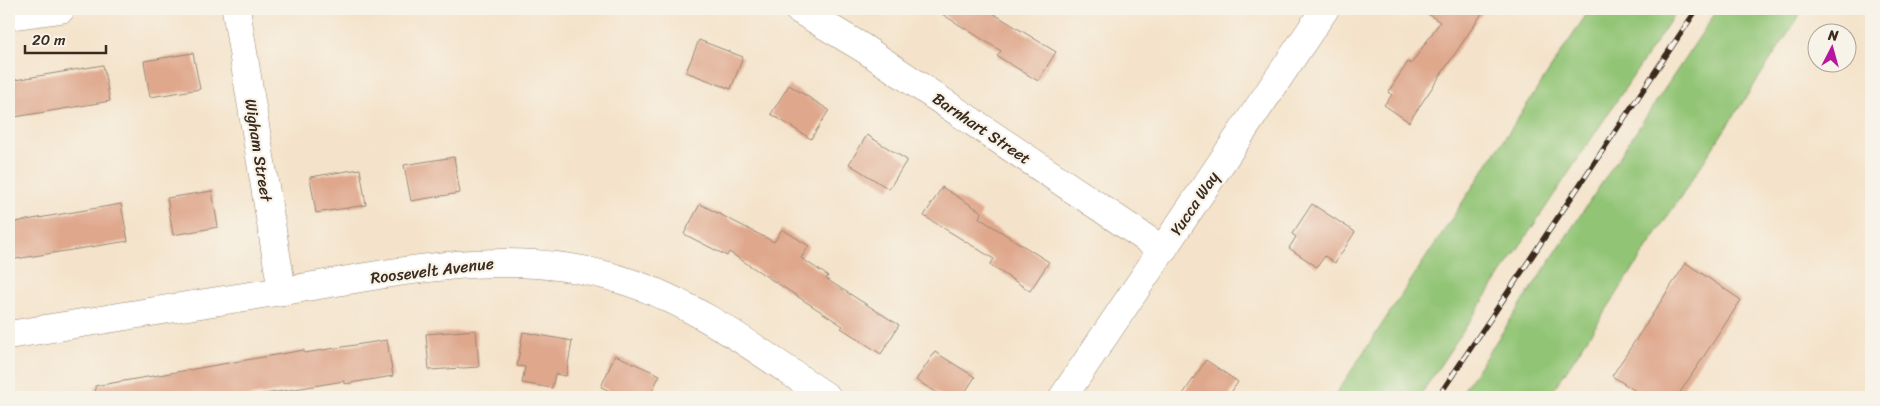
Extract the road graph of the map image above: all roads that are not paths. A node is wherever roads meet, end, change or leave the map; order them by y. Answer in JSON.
{"nodes":[{"id":1,"x":61,"y":9,"type":"edge"},
{"id":2,"x":236,"y":9,"type":"edge"},
{"id":3,"x":798,"y":9,"type":"edge"},
{"id":4,"x":1324,"y":9,"type":"edge"},
{"id":5,"x":9,"y":16,"type":"edge"},
{"id":6,"x":1163,"y":250,"type":"junction"},
{"id":7,"x":282,"y":291,"type":"junction"},
{"id":8,"x":9,"y":335,"type":"edge"},
{"id":9,"x":827,"y":397,"type":"edge"},
{"id":10,"x":1063,"y":397,"type":"edge"}],
"edges":[{"from":1,"to":5,"type":"street"},
{"from":2,"to":7,"type":"street","name":"Wigham Street"},
{"from":3,"to":6,"type":"street","name":"Barnhart Street"},
{"from":4,"to":6,"type":"street","name":"Yucca Way"},
{"from":6,"to":10,"type":"street","name":"Yucca Way"},
{"from":7,"to":8,"type":"street","name":"Roosevelt Avenue"},
{"from":7,"to":9,"type":"street","name":"Roosevelt Avenue"}]}
